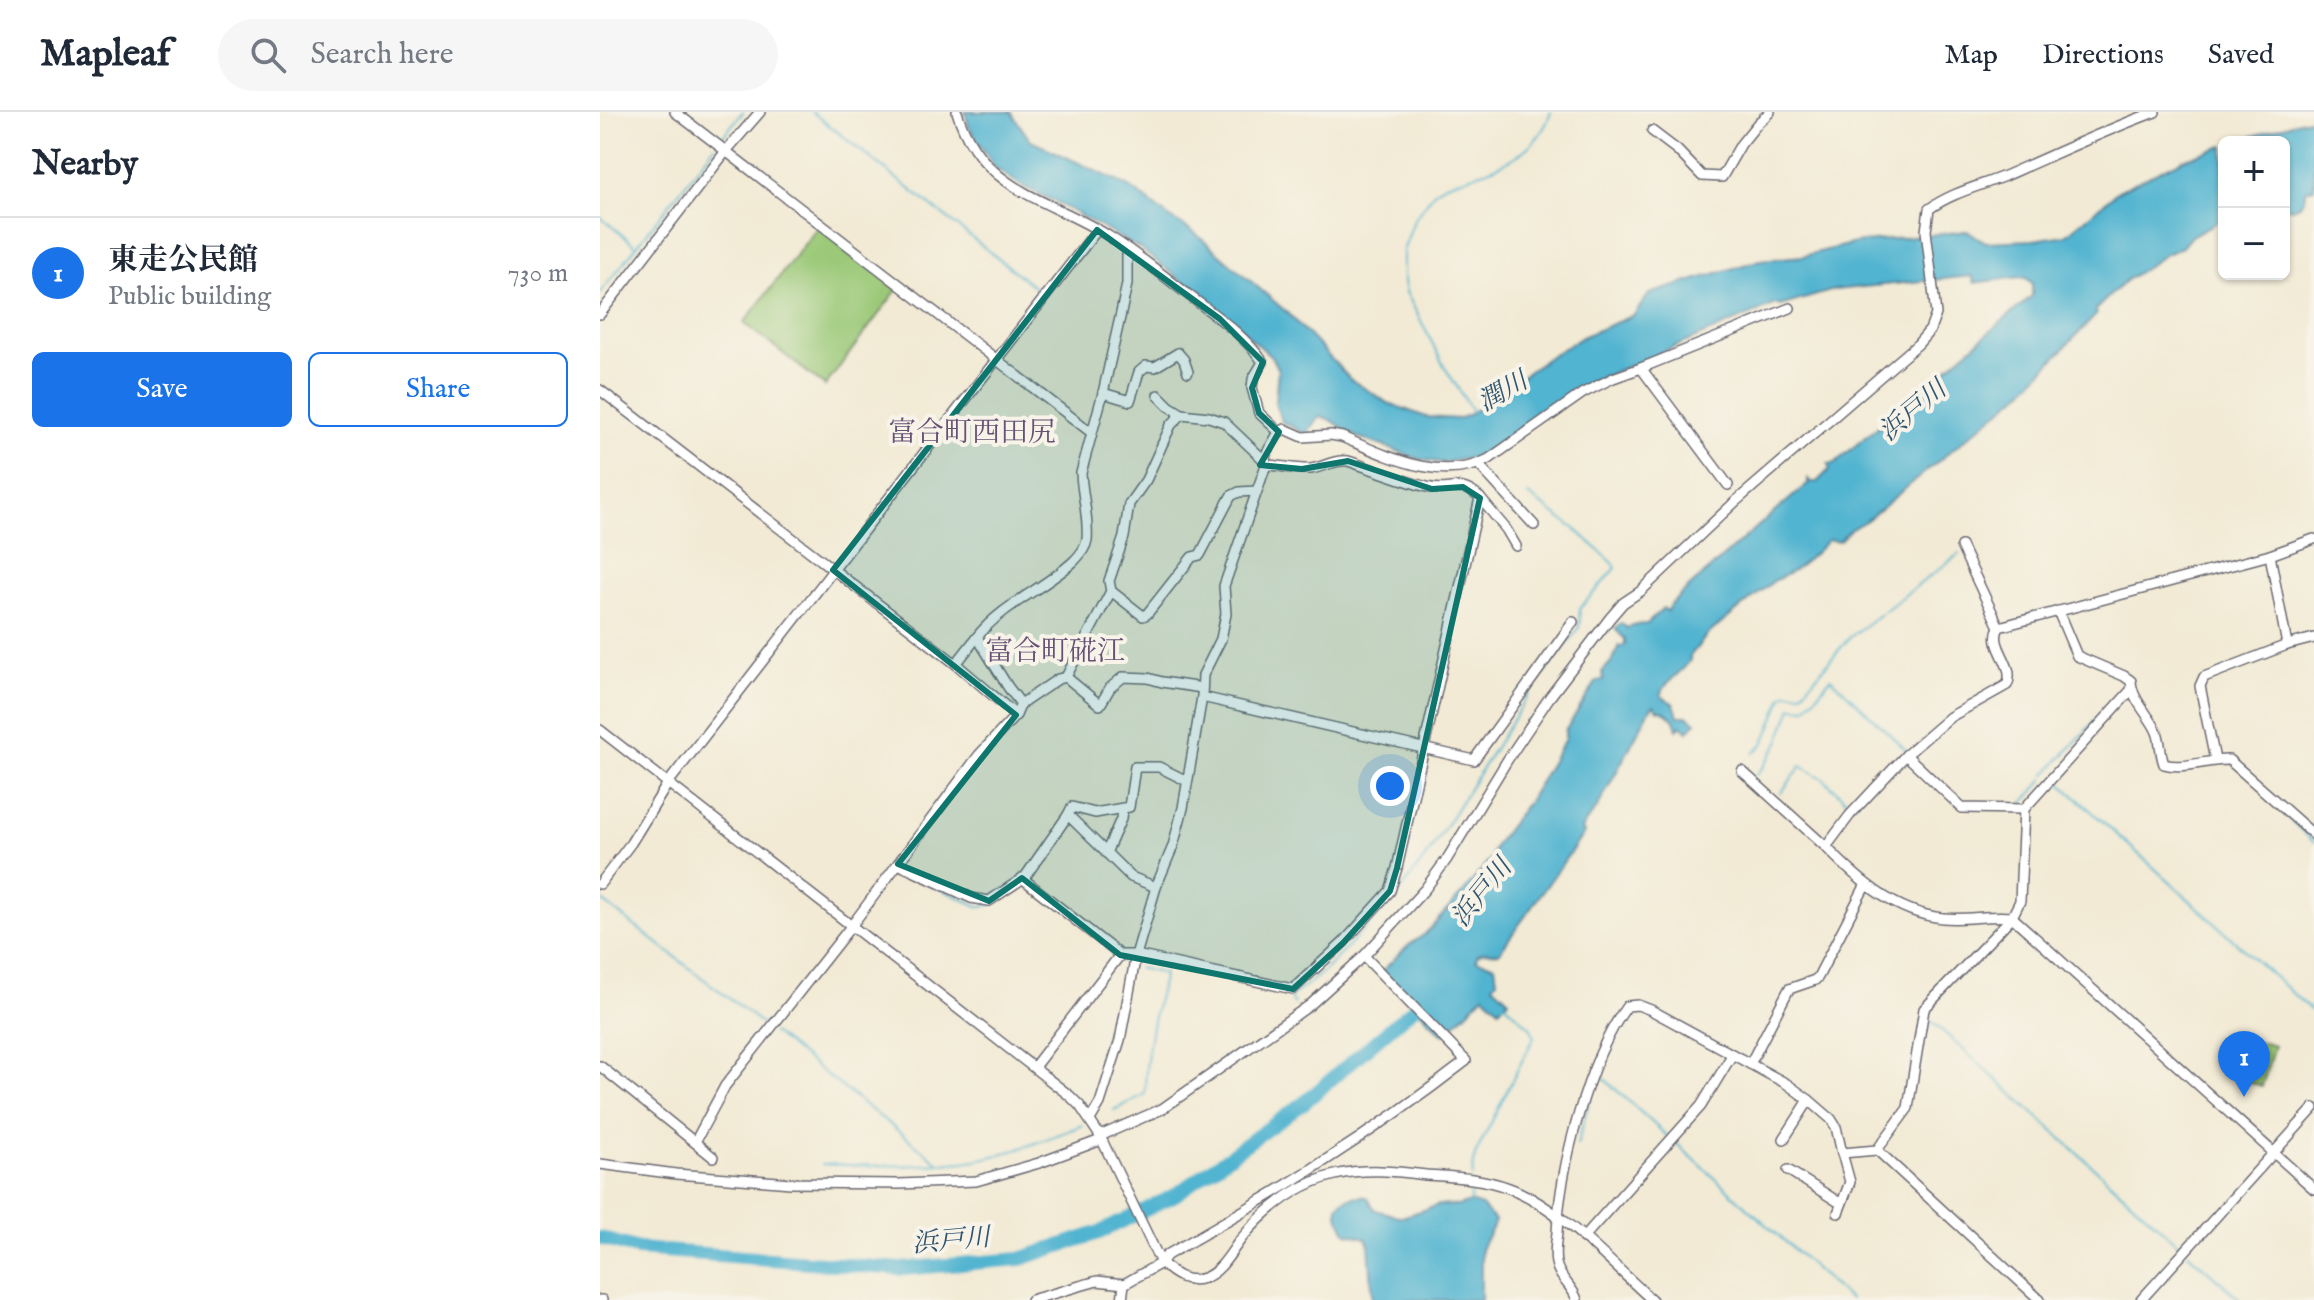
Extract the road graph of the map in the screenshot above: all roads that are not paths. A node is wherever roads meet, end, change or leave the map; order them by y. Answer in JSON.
{"nodes":[{"id":1,"x":675,"y":112,"type":"edge"},
{"id":2,"x":760,"y":112,"type":"edge"},
{"id":3,"x":957,"y":112,"type":"edge"},
{"id":4,"x":1770,"y":112,"type":"edge"},
{"id":5,"x":2155,"y":112,"type":"edge"},
{"id":6,"x":1652,"y":131,"type":"dead end"},
{"id":7,"x":725,"y":150,"type":"junction"},
{"id":8,"x":1097,"y":230,"type":"junction"},
{"id":9,"x":1129,"y":250,"type":"junction"},
{"id":10,"x":1790,"y":308,"type":"dead end"},
{"id":11,"x":600,"y":314,"type":"edge"},
{"id":12,"x":996,"y":360,"type":"junction"},
{"id":13,"x":1641,"y":368,"type":"junction"},
{"id":14,"x":1188,"y":372,"type":"dead end"},
{"id":15,"x":600,"y":390,"type":"edge"},
{"id":16,"x":1103,"y":393,"type":"junction"},
{"id":17,"x":1158,"y":395,"type":"dead end"},
{"id":18,"x":1182,"y":414,"type":"junction"},
{"id":19,"x":1092,"y":433,"type":"junction"},
{"id":20,"x":1278,"y":434,"type":"junction"},
{"id":21,"x":1265,"y":460,"type":"junction"},
{"id":22,"x":1478,"y":464,"type":"junction"},
{"id":23,"x":1728,"y":485,"type":"dead end"},
{"id":24,"x":1256,"y":491,"type":"junction"},
{"id":25,"x":1480,"y":498,"type":"junction"},
{"id":26,"x":1534,"y":525,"type":"dead end"},
{"id":27,"x":2314,"y":539,"type":"edge"},
{"id":28,"x":1516,"y":546,"type":"dead end"},
{"id":29,"x":1961,"y":546,"type":"dead end"},
{"id":30,"x":2270,"y":555,"type":"junction"},
{"id":31,"x":833,"y":570,"type":"junction"},
{"id":32,"x":1111,"y":591,"type":"junction"},
{"id":33,"x":2058,"y":611,"type":"junction"},
{"id":34,"x":1573,"y":622,"type":"dead end"},
{"id":35,"x":1999,"y":627,"type":"junction"},
{"id":36,"x":977,"y":637,"type":"junction"},
{"id":37,"x":2314,"y":638,"type":"edge"},
{"id":38,"x":2287,"y":645,"type":"junction"},
{"id":39,"x":956,"y":664,"type":"junction"},
{"id":40,"x":1066,"y":677,"type":"junction"},
{"id":41,"x":2132,"y":689,"type":"junction"},
{"id":42,"x":1202,"y":692,"type":"junction"},
{"id":43,"x":1021,"y":704,"type":"junction"},
{"id":44,"x":1016,"y":715,"type":"junction"},
{"id":45,"x":600,"y":730,"type":"edge"},
{"id":46,"x":1424,"y":748,"type":"junction"},
{"id":47,"x":1906,"y":755,"type":"junction"},
{"id":48,"x":2215,"y":760,"type":"junction"},
{"id":49,"x":1742,"y":771,"type":"dead end"},
{"id":50,"x":1187,"y":781,"type":"junction"},
{"id":51,"x":668,"y":783,"type":"junction"},
{"id":52,"x":1122,"y":809,"type":"junction"},
{"id":53,"x":2024,"y":809,"type":"junction"},
{"id":54,"x":1068,"y":815,"type":"junction"},
{"id":55,"x":2314,"y":835,"type":"edge"},
{"id":56,"x":1826,"y":847,"type":"junction"},
{"id":57,"x":1106,"y":853,"type":"junction"},
{"id":58,"x":898,"y":864,"type":"junction"},
{"id":59,"x":1022,"y":878,"type":"junction"},
{"id":60,"x":600,"y":884,"type":"edge"},
{"id":61,"x":1866,"y":884,"type":"junction"},
{"id":62,"x":1156,"y":887,"type":"junction"},
{"id":63,"x":2012,"y":917,"type":"junction"},
{"id":64,"x":852,"y":925,"type":"junction"},
{"id":65,"x":1120,"y":955,"type":"junction"},
{"id":66,"x":1136,"y":955,"type":"junction"},
{"id":67,"x":1364,"y":956,"type":"junction"},
{"id":68,"x":1732,"y":1055,"type":"junction"},
{"id":69,"x":1750,"y":1064,"type":"junction"},
{"id":70,"x":600,"y":1066,"type":"edge"},
{"id":71,"x":1034,"y":1067,"type":"junction"},
{"id":72,"x":1809,"y":1100,"type":"junction"},
{"id":73,"x":2314,"y":1108,"type":"edge"},
{"id":74,"x":1090,"y":1120,"type":"junction"},
{"id":75,"x":1101,"y":1138,"type":"junction"},
{"id":76,"x":1784,"y":1139,"type":"dead end"},
{"id":77,"x":695,"y":1142,"type":"junction"},
{"id":78,"x":1877,"y":1150,"type":"junction"},
{"id":79,"x":2274,"y":1152,"type":"junction"},
{"id":80,"x":1842,"y":1153,"type":"junction"},
{"id":81,"x":713,"y":1157,"type":"dead end"},
{"id":82,"x":600,"y":1164,"type":"edge"},
{"id":83,"x":1788,"y":1170,"type":"dead end"},
{"id":84,"x":2314,"y":1189,"type":"edge"},
{"id":85,"x":1558,"y":1216,"type":"junction"},
{"id":86,"x":1583,"y":1238,"type":"junction"},
{"id":87,"x":1161,"y":1263,"type":"junction"},
{"id":88,"x":1120,"y":1283,"type":"junction"},
{"id":89,"x":1031,"y":1300,"type":"edge"},
{"id":90,"x":1122,"y":1300,"type":"edge"},
{"id":91,"x":1577,"y":1300,"type":"edge"},
{"id":92,"x":1652,"y":1300,"type":"edge"},
{"id":93,"x":2040,"y":1300,"type":"edge"},
{"id":94,"x":2141,"y":1300,"type":"edge"}],
"edges":[{"from":1,"to":7,"type":"street"},
{"from":2,"to":7,"type":"street"},
{"from":3,"to":8,"type":"street"},
{"from":4,"to":6,"type":"street"},
{"from":5,"to":67,"type":"street"},
{"from":7,"to":11,"type":"street"},
{"from":7,"to":12,"type":"street"},
{"from":8,"to":9,"type":"street"},
{"from":8,"to":12,"type":"street"},
{"from":9,"to":16,"type":"street"},
{"from":9,"to":20,"type":"street"},
{"from":10,"to":13,"type":"street"},
{"from":12,"to":19,"type":"street"},
{"from":12,"to":31,"type":"street"},
{"from":13,"to":22,"type":"street"},
{"from":13,"to":23,"type":"street"},
{"from":14,"to":16,"type":"street"},
{"from":15,"to":31,"type":"street"},
{"from":16,"to":19,"type":"street"},
{"from":17,"to":18,"type":"street"},
{"from":18,"to":21,"type":"street"},
{"from":18,"to":32,"type":"street"},
{"from":19,"to":36,"type":"street"},
{"from":20,"to":21,"type":"street"},
{"from":20,"to":22,"type":"street"},
{"from":21,"to":24,"type":"street"},
{"from":21,"to":25,"type":"street"},
{"from":22,"to":26,"type":"street"},
{"from":24,"to":32,"type":"street"},
{"from":24,"to":42,"type":"street"},
{"from":25,"to":28,"type":"street"},
{"from":25,"to":46,"type":"street"},
{"from":27,"to":30,"type":"street"},
{"from":29,"to":35,"type":"street"},
{"from":30,"to":33,"type":"street"},
{"from":30,"to":38,"type":"street"},
{"from":31,"to":39,"type":"street"},
{"from":31,"to":51,"type":"street"},
{"from":32,"to":40,"type":"street"},
{"from":33,"to":35,"type":"street"},
{"from":33,"to":41,"type":"street"},
{"from":34,"to":46,"type":"street"},
{"from":35,"to":47,"type":"street"},
{"from":36,"to":39,"type":"street"},
{"from":36,"to":43,"type":"street"},
{"from":37,"to":38,"type":"street"},
{"from":38,"to":48,"type":"street"},
{"from":39,"to":44,"type":"street"},
{"from":40,"to":42,"type":"street"},
{"from":40,"to":43,"type":"street"},
{"from":41,"to":48,"type":"street"},
{"from":41,"to":53,"type":"street"},
{"from":42,"to":46,"type":"street"},
{"from":42,"to":50,"type":"street"},
{"from":43,"to":44,"type":"street"},
{"from":44,"to":58,"type":"street"},
{"from":45,"to":51,"type":"street"},
{"from":46,"to":66,"type":"street"},
{"from":47,"to":53,"type":"street"},
{"from":47,"to":56,"type":"street"},
{"from":48,"to":55,"type":"street"},
{"from":49,"to":56,"type":"street"},
{"from":50,"to":52,"type":"street"},
{"from":50,"to":62,"type":"street"},
{"from":51,"to":60,"type":"street"},
{"from":51,"to":64,"type":"street"},
{"from":52,"to":54,"type":"street"},
{"from":52,"to":57,"type":"street"},
{"from":53,"to":63,"type":"street"},
{"from":54,"to":57,"type":"street"},
{"from":54,"to":59,"type":"street"},
{"from":56,"to":61,"type":"street"},
{"from":57,"to":62,"type":"street"},
{"from":58,"to":59,"type":"street"},
{"from":58,"to":64,"type":"street"},
{"from":59,"to":65,"type":"street"},
{"from":61,"to":63,"type":"street"},
{"from":61,"to":69,"type":"street"},
{"from":62,"to":66,"type":"street"},
{"from":63,"to":78,"type":"street"},
{"from":63,"to":79,"type":"street"},
{"from":64,"to":71,"type":"street"},
{"from":64,"to":77,"type":"street"},
{"from":65,"to":66,"type":"street"},
{"from":65,"to":71,"type":"street"},
{"from":66,"to":74,"type":"street"},
{"from":67,"to":75,"type":"street"},
{"from":67,"to":87,"type":"street"},
{"from":68,"to":69,"type":"street"},
{"from":68,"to":85,"type":"street"},
{"from":68,"to":86,"type":"street"},
{"from":69,"to":72,"type":"street"},
{"from":70,"to":77,"type":"street"},
{"from":71,"to":74,"type":"street"},
{"from":72,"to":76,"type":"street"},
{"from":72,"to":80,"type":"street"},
{"from":73,"to":79,"type":"street"},
{"from":74,"to":75,"type":"street"},
{"from":75,"to":82,"type":"street"},
{"from":75,"to":87,"type":"street"},
{"from":77,"to":81,"type":"street"},
{"from":78,"to":80,"type":"street"},
{"from":78,"to":93,"type":"street"},
{"from":79,"to":84,"type":"street"},
{"from":79,"to":94,"type":"street"},
{"from":80,"to":83,"type":"street"},
{"from":85,"to":86,"type":"street"},
{"from":85,"to":87,"type":"street"},
{"from":85,"to":91,"type":"street"},
{"from":86,"to":92,"type":"street"},
{"from":87,"to":88,"type":"street"},
{"from":88,"to":89,"type":"street"},
{"from":88,"to":90,"type":"street"}]}
